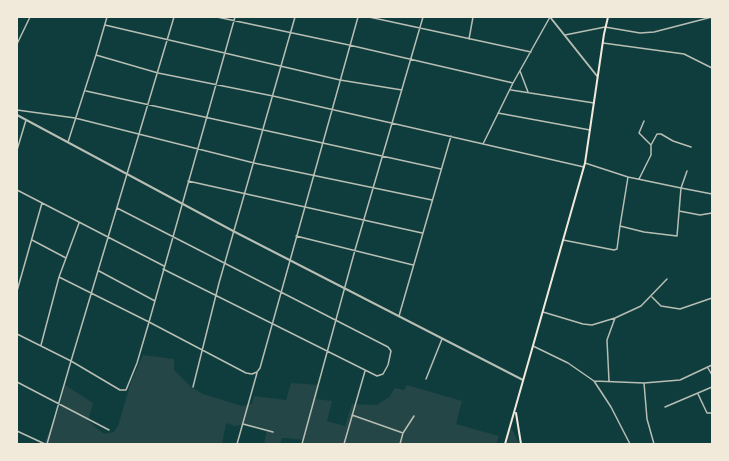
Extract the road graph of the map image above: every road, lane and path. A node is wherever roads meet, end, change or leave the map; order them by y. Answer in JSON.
{"nodes":[{"id":1,"x":29,"y":17,"type":"edge"},
{"id":2,"x":107,"y":17,"type":"edge"},
{"id":3,"x":174,"y":17,"type":"edge"},
{"id":4,"x":217,"y":17,"type":"edge"},
{"id":5,"x":235,"y":17,"type":"edge"},
{"id":6,"x":296,"y":17,"type":"edge"},
{"id":7,"x":358,"y":17,"type":"edge"},
{"id":8,"x":369,"y":17,"type":"edge"},
{"id":9,"x":423,"y":17,"type":"edge"},
{"id":10,"x":473,"y":17,"type":"edge"},
{"id":11,"x":550,"y":17,"type":"edge"},
{"id":12,"x":608,"y":17,"type":"edge"},
{"id":13,"x":712,"y":17,"type":"edge"},
{"id":14,"x":703,"y":18,"type":"edge"},
{"id":15,"x":234,"y":21,"type":"junction"},
{"id":16,"x":105,"y":25,"type":"junction"},
{"id":17,"x":605,"y":27,"type":"junction"},
{"id":18,"x":420,"y":29,"type":"junction"},
{"id":19,"x":291,"y":33,"type":"junction"},
{"id":20,"x":565,"y":35,"type":"junction"},
{"id":21,"x":469,"y":39,"type":"junction"},
{"id":22,"x":167,"y":40,"type":"junction"},
{"id":23,"x":603,"y":43,"type":"junction"},
{"id":24,"x":17,"y":44,"type":"edge"},
{"id":25,"x":349,"y":45,"type":"junction"},
{"id":26,"x":530,"y":52,"type":"junction"},
{"id":27,"x":225,"y":54,"type":"junction"},
{"id":28,"x":96,"y":55,"type":"junction"},
{"id":29,"x":410,"y":60,"type":"junction"},
{"id":30,"x":281,"y":66,"type":"junction"},
{"id":31,"x":712,"y":68,"type":"edge"},
{"id":32,"x":520,"y":71,"type":"junction"},
{"id":33,"x":158,"y":73,"type":"junction"},
{"id":34,"x":597,"y":76,"type":"junction"},
{"id":35,"x":340,"y":80,"type":"junction"},
{"id":36,"x":513,"y":83,"type":"junction"},
{"id":37,"x":217,"y":86,"type":"junction"},
{"id":38,"x":402,"y":90,"type":"junction"},
{"id":39,"x":510,"y":90,"type":"junction"},
{"id":40,"x":86,"y":91,"type":"junction"},
{"id":41,"x":528,"y":93,"type":"junction"},
{"id":42,"x":273,"y":96,"type":"junction"},
{"id":43,"x":594,"y":104,"type":"junction"},
{"id":44,"x":149,"y":105,"type":"junction"},
{"id":45,"x":331,"y":109,"type":"junction"},
{"id":46,"x":17,"y":110,"type":"edge"},
{"id":47,"x":498,"y":113,"type":"junction"},
{"id":48,"x":17,"y":115,"type":"edge"},
{"id":49,"x":75,"y":118,"type":"junction"},
{"id":50,"x":206,"y":118,"type":"junction"},
{"id":51,"x":26,"y":120,"type":"junction"},
{"id":52,"x":644,"y":121,"type":"dead end"},
{"id":53,"x":392,"y":123,"type":"junction"},
{"id":54,"x":263,"y":130,"type":"junction"},
{"id":55,"x":590,"y":130,"type":"junction"},
{"id":56,"x":140,"y":135,"type":"junction"},
{"id":57,"x":450,"y":136,"type":"junction"},
{"id":58,"x":68,"y":142,"type":"junction"},
{"id":59,"x":322,"y":143,"type":"junction"},
{"id":60,"x":483,"y":144,"type":"junction"},
{"id":61,"x":651,"y":145,"type":"junction"},
{"id":62,"x":691,"y":147,"type":"dead end"},
{"id":63,"x":17,"y":150,"type":"edge"},
{"id":64,"x":197,"y":150,"type":"junction"},
{"id":65,"x":382,"y":156,"type":"junction"},
{"id":66,"x":254,"y":163,"type":"junction"},
{"id":67,"x":585,"y":164,"type":"junction"},
{"id":68,"x":584,"y":167,"type":"junction"},
{"id":69,"x":441,"y":169,"type":"junction"},
{"id":70,"x":687,"y":170,"type":"dead end"},
{"id":71,"x":128,"y":174,"type":"junction"},
{"id":72,"x":313,"y":174,"type":"junction"},
{"id":73,"x":628,"y":177,"type":"junction"},
{"id":74,"x":639,"y":179,"type":"junction"},
{"id":75,"x":188,"y":181,"type":"junction"},
{"id":76,"x":681,"y":188,"type":"junction"},
{"id":77,"x":372,"y":189,"type":"junction"},
{"id":78,"x":17,"y":190,"type":"edge"},
{"id":79,"x":246,"y":193,"type":"junction"},
{"id":80,"x":712,"y":194,"type":"edge"},
{"id":81,"x":432,"y":200,"type":"junction"},
{"id":82,"x":42,"y":202,"type":"junction"},
{"id":83,"x":181,"y":204,"type":"junction"},
{"id":84,"x":305,"y":205,"type":"junction"},
{"id":85,"x":117,"y":208,"type":"junction"},
{"id":86,"x":679,"y":211,"type":"junction"},
{"id":87,"x":712,"y":213,"type":"edge"},
{"id":88,"x":364,"y":220,"type":"junction"},
{"id":89,"x":79,"y":223,"type":"junction"},
{"id":90,"x":620,"y":226,"type":"junction"},
{"id":91,"x":235,"y":232,"type":"junction"},
{"id":92,"x":422,"y":233,"type":"junction"},
{"id":93,"x":172,"y":236,"type":"junction"},
{"id":94,"x":296,"y":236,"type":"junction"},
{"id":95,"x":108,"y":237,"type":"junction"},
{"id":96,"x":32,"y":240,"type":"junction"},
{"id":97,"x":563,"y":240,"type":"junction"},
{"id":98,"x":355,"y":250,"type":"junction"},
{"id":99,"x":66,"y":258,"type":"junction"},
{"id":100,"x":289,"y":260,"type":"junction"},
{"id":101,"x":225,"y":263,"type":"junction"},
{"id":102,"x":413,"y":265,"type":"junction"},
{"id":103,"x":164,"y":268,"type":"junction"},
{"id":104,"x":99,"y":271,"type":"junction"},
{"id":105,"x":59,"y":277,"type":"junction"},
{"id":106,"x":667,"y":279,"type":"dead end"},
{"id":107,"x":344,"y":288,"type":"junction"},
{"id":108,"x":17,"y":291,"type":"edge"},
{"id":109,"x":281,"y":291,"type":"junction"},
{"id":110,"x":91,"y":293,"type":"junction"},
{"id":111,"x":216,"y":295,"type":"junction"},
{"id":112,"x":652,"y":297,"type":"junction"},
{"id":113,"x":712,"y":298,"type":"edge"},
{"id":114,"x":155,"y":301,"type":"junction"},
{"id":115,"x":543,"y":312,"type":"junction"},
{"id":116,"x":399,"y":316,"type":"junction"},
{"id":117,"x":614,"y":318,"type":"junction"},
{"id":118,"x":336,"y":320,"type":"junction"},
{"id":119,"x":149,"y":322,"type":"junction"},
{"id":120,"x":272,"y":323,"type":"junction"},
{"id":121,"x":17,"y":334,"type":"edge"},
{"id":122,"x":442,"y":338,"type":"junction"},
{"id":123,"x":40,"y":345,"type":"junction"},
{"id":124,"x":533,"y":346,"type":"junction"},
{"id":125,"x":202,"y":351,"type":"junction"},
{"id":126,"x":328,"y":351,"type":"junction"},
{"id":127,"x":71,"y":361,"type":"junction"},
{"id":128,"x":712,"y":365,"type":"edge"},
{"id":129,"x":708,"y":367,"type":"junction"},
{"id":130,"x":365,"y":371,"type":"junction"},
{"id":131,"x":257,"y":372,"type":"junction"},
{"id":132,"x":712,"y":375,"type":"edge"},
{"id":133,"x":426,"y":379,"type":"dead end"},
{"id":134,"x":523,"y":380,"type":"junction"},
{"id":135,"x":609,"y":381,"type":"junction"},
{"id":136,"x":17,"y":382,"type":"edge"},
{"id":137,"x":594,"y":382,"type":"junction"},
{"id":138,"x":644,"y":383,"type":"junction"},
{"id":139,"x":193,"y":386,"type":"dead end"},
{"id":140,"x":712,"y":387,"type":"edge"},
{"id":141,"x":698,"y":394,"type":"junction"},
{"id":142,"x":60,"y":404,"type":"junction"},
{"id":143,"x":665,"y":407,"type":"dead end"},
{"id":144,"x":516,"y":410,"type":"junction"},
{"id":145,"x":712,"y":414,"type":"edge"},
{"id":146,"x":352,"y":415,"type":"junction"},
{"id":147,"x":414,"y":416,"type":"dead end"},
{"id":148,"x":243,"y":424,"type":"junction"},
{"id":149,"x":109,"y":430,"type":"dead end"},
{"id":150,"x":17,"y":431,"type":"edge"},
{"id":151,"x":274,"y":432,"type":"dead end"},
{"id":152,"x":403,"y":433,"type":"junction"},
{"id":153,"x":302,"y":443,"type":"edge"},
{"id":154,"x":46,"y":444,"type":"edge"},
{"id":155,"x":237,"y":444,"type":"edge"},
{"id":156,"x":307,"y":444,"type":"edge"},
{"id":157,"x":344,"y":444,"type":"edge"},
{"id":158,"x":400,"y":444,"type":"edge"},
{"id":159,"x":505,"y":444,"type":"edge"},
{"id":160,"x":521,"y":444,"type":"edge"},
{"id":161,"x":630,"y":444,"type":"edge"},
{"id":162,"x":654,"y":444,"type":"edge"}],
"edges":[{"from":1,"to":24,"type":"street"},
{"from":2,"to":16,"type":"street"},
{"from":3,"to":22,"type":"street"},
{"from":4,"to":15,"type":"street"},
{"from":5,"to":15,"type":"street"},
{"from":6,"to":19,"type":"street"},
{"from":7,"to":25,"type":"street"},
{"from":8,"to":18,"type":"street"},
{"from":9,"to":18,"type":"street"},
{"from":10,"to":21,"type":"street"},
{"from":11,"to":20,"type":"street"},
{"from":11,"to":26,"type":"street"},
{"from":12,"to":17,"type":"main road"},
{"from":13,"to":14,"type":"street"},
{"from":14,"to":17,"type":"street"},
{"from":15,"to":19,"type":"street"},
{"from":15,"to":27,"type":"street"},
{"from":16,"to":22,"type":"street"},
{"from":16,"to":28,"type":"street"},
{"from":17,"to":20,"type":"street"},
{"from":17,"to":23,"type":"main road"},
{"from":18,"to":21,"type":"street"},
{"from":18,"to":29,"type":"street"},
{"from":19,"to":25,"type":"street"},
{"from":19,"to":30,"type":"street"},
{"from":20,"to":34,"type":"street"},
{"from":21,"to":26,"type":"street"},
{"from":22,"to":27,"type":"street"},
{"from":22,"to":33,"type":"street"},
{"from":23,"to":31,"type":"street"},
{"from":23,"to":34,"type":"main road"},
{"from":25,"to":29,"type":"street"},
{"from":25,"to":35,"type":"street"},
{"from":26,"to":32,"type":"street"},
{"from":27,"to":30,"type":"street"},
{"from":27,"to":37,"type":"street"},
{"from":28,"to":33,"type":"street"},
{"from":28,"to":40,"type":"street"},
{"from":29,"to":36,"type":"street"},
{"from":29,"to":38,"type":"street"},
{"from":30,"to":35,"type":"street"},
{"from":30,"to":42,"type":"street"},
{"from":32,"to":36,"type":"street"},
{"from":32,"to":41,"type":"street"},
{"from":33,"to":37,"type":"street"},
{"from":33,"to":44,"type":"street"},
{"from":34,"to":43,"type":"main road"},
{"from":35,"to":38,"type":"street"},
{"from":35,"to":45,"type":"street"},
{"from":36,"to":39,"type":"street"},
{"from":37,"to":42,"type":"street"},
{"from":37,"to":50,"type":"street"},
{"from":38,"to":53,"type":"street"},
{"from":39,"to":41,"type":"street"},
{"from":39,"to":47,"type":"street"},
{"from":40,"to":44,"type":"street"},
{"from":40,"to":49,"type":"street"},
{"from":41,"to":43,"type":"street"},
{"from":42,"to":45,"type":"street"},
{"from":42,"to":54,"type":"street"},
{"from":43,"to":55,"type":"main road"},
{"from":44,"to":50,"type":"street"},
{"from":44,"to":56,"type":"street"},
{"from":45,"to":53,"type":"street"},
{"from":45,"to":59,"type":"street"},
{"from":46,"to":49,"type":"street"},
{"from":47,"to":55,"type":"street"},
{"from":47,"to":60,"type":"street"},
{"from":48,"to":51,"type":"street"},
{"from":49,"to":56,"type":"street"},
{"from":49,"to":58,"type":"street"},
{"from":50,"to":54,"type":"street"},
{"from":50,"to":64,"type":"street"},
{"from":51,"to":58,"type":"street"},
{"from":51,"to":63,"type":"street"},
{"from":52,"to":61,"type":"street"},
{"from":53,"to":57,"type":"street"},
{"from":53,"to":65,"type":"street"},
{"from":54,"to":59,"type":"street"},
{"from":54,"to":66,"type":"street"},
{"from":55,"to":67,"type":"main road"},
{"from":56,"to":64,"type":"street"},
{"from":56,"to":71,"type":"street"},
{"from":57,"to":60,"type":"street"},
{"from":57,"to":69,"type":"street"},
{"from":58,"to":71,"type":"street"},
{"from":59,"to":65,"type":"street"},
{"from":59,"to":72,"type":"street"},
{"from":60,"to":68,"type":"street"},
{"from":61,"to":62,"type":"street"},
{"from":61,"to":74,"type":"street"},
{"from":64,"to":66,"type":"street"},
{"from":64,"to":75,"type":"street"},
{"from":65,"to":69,"type":"street"},
{"from":65,"to":77,"type":"street"},
{"from":66,"to":72,"type":"street"},
{"from":66,"to":79,"type":"street"},
{"from":67,"to":68,"type":"main road"},
{"from":67,"to":73,"type":"street"},
{"from":68,"to":97,"type":"main road"},
{"from":69,"to":81,"type":"street"},
{"from":70,"to":76,"type":"street"},
{"from":71,"to":83,"type":"street"},
{"from":71,"to":85,"type":"street"},
{"from":72,"to":77,"type":"street"},
{"from":72,"to":84,"type":"street"},
{"from":73,"to":74,"type":"street"},
{"from":73,"to":90,"type":"street"},
{"from":74,"to":76,"type":"street"},
{"from":75,"to":79,"type":"street"},
{"from":75,"to":83,"type":"street"},
{"from":76,"to":80,"type":"street"},
{"from":76,"to":86,"type":"street"},
{"from":77,"to":81,"type":"street"},
{"from":77,"to":88,"type":"street"},
{"from":78,"to":82,"type":"street"},
{"from":79,"to":84,"type":"street"},
{"from":79,"to":91,"type":"street"},
{"from":81,"to":92,"type":"street"},
{"from":82,"to":89,"type":"street"},
{"from":82,"to":96,"type":"street"},
{"from":83,"to":91,"type":"street"},
{"from":83,"to":93,"type":"street"},
{"from":84,"to":88,"type":"street"},
{"from":84,"to":94,"type":"street"},
{"from":85,"to":93,"type":"street"},
{"from":85,"to":95,"type":"street"},
{"from":86,"to":87,"type":"street"},
{"from":86,"to":90,"type":"street"},
{"from":88,"to":92,"type":"street"},
{"from":88,"to":98,"type":"street"},
{"from":89,"to":95,"type":"street"},
{"from":89,"to":99,"type":"street"},
{"from":90,"to":97,"type":"street"},
{"from":91,"to":100,"type":"street"},
{"from":91,"to":101,"type":"street"},
{"from":92,"to":102,"type":"street"},
{"from":93,"to":101,"type":"street"},
{"from":93,"to":103,"type":"street"},
{"from":94,"to":98,"type":"street"},
{"from":94,"to":100,"type":"street"},
{"from":95,"to":103,"type":"street"},
{"from":95,"to":104,"type":"street"},
{"from":96,"to":99,"type":"street"},
{"from":96,"to":108,"type":"street"},
{"from":97,"to":115,"type":"main road"},
{"from":98,"to":102,"type":"street"},
{"from":98,"to":107,"type":"street"},
{"from":99,"to":105,"type":"street"},
{"from":100,"to":107,"type":"street"},
{"from":100,"to":109,"type":"street"},
{"from":101,"to":109,"type":"street"},
{"from":101,"to":111,"type":"street"},
{"from":102,"to":116,"type":"street"},
{"from":103,"to":111,"type":"street"},
{"from":103,"to":114,"type":"street"},
{"from":104,"to":110,"type":"street"},
{"from":104,"to":114,"type":"street"},
{"from":105,"to":110,"type":"street"},
{"from":105,"to":123,"type":"street"},
{"from":106,"to":112,"type":"street"},
{"from":107,"to":116,"type":"street"},
{"from":107,"to":118,"type":"street"},
{"from":109,"to":118,"type":"street"},
{"from":109,"to":120,"type":"street"},
{"from":110,"to":119,"type":"street"},
{"from":110,"to":127,"type":"street"},
{"from":111,"to":120,"type":"street"},
{"from":111,"to":125,"type":"street"},
{"from":112,"to":113,"type":"street"},
{"from":112,"to":117,"type":"street"},
{"from":114,"to":119,"type":"street"},
{"from":115,"to":117,"type":"street"},
{"from":115,"to":124,"type":"main road"},
{"from":116,"to":122,"type":"street"},
{"from":117,"to":135,"type":"street"},
{"from":118,"to":126,"type":"street"},
{"from":118,"to":130,"type":"street"},
{"from":119,"to":125,"type":"street"},
{"from":119,"to":127,"type":"street"},
{"from":120,"to":126,"type":"street"},
{"from":120,"to":131,"type":"street"},
{"from":121,"to":123,"type":"street"},
{"from":122,"to":133,"type":"street"},
{"from":122,"to":134,"type":"street"},
{"from":123,"to":127,"type":"street"},
{"from":124,"to":134,"type":"main road"},
{"from":124,"to":137,"type":"street"},
{"from":125,"to":131,"type":"street"},
{"from":125,"to":139,"type":"street"},
{"from":126,"to":130,"type":"street"},
{"from":126,"to":153,"type":"street"},
{"from":127,"to":142,"type":"street"},
{"from":128,"to":129,"type":"street"},
{"from":129,"to":132,"type":"street"},
{"from":129,"to":138,"type":"street"},
{"from":130,"to":146,"type":"street"},
{"from":131,"to":148,"type":"street"},
{"from":134,"to":144,"type":"main road"},
{"from":135,"to":137,"type":"street"},
{"from":135,"to":138,"type":"street"},
{"from":136,"to":142,"type":"street"},
{"from":137,"to":161,"type":"street"},
{"from":138,"to":162,"type":"street"},
{"from":140,"to":141,"type":"street"},
{"from":141,"to":143,"type":"street"},
{"from":141,"to":145,"type":"street"},
{"from":142,"to":149,"type":"street"},
{"from":142,"to":154,"type":"street"},
{"from":144,"to":159,"type":"main road"},
{"from":144,"to":160,"type":"main road"},
{"from":146,"to":152,"type":"street"},
{"from":146,"to":157,"type":"street"},
{"from":147,"to":152,"type":"street"},
{"from":148,"to":151,"type":"street"},
{"from":148,"to":155,"type":"street"},
{"from":150,"to":154,"type":"street"},
{"from":152,"to":158,"type":"street"},
{"from":153,"to":156,"type":"street"}]}
